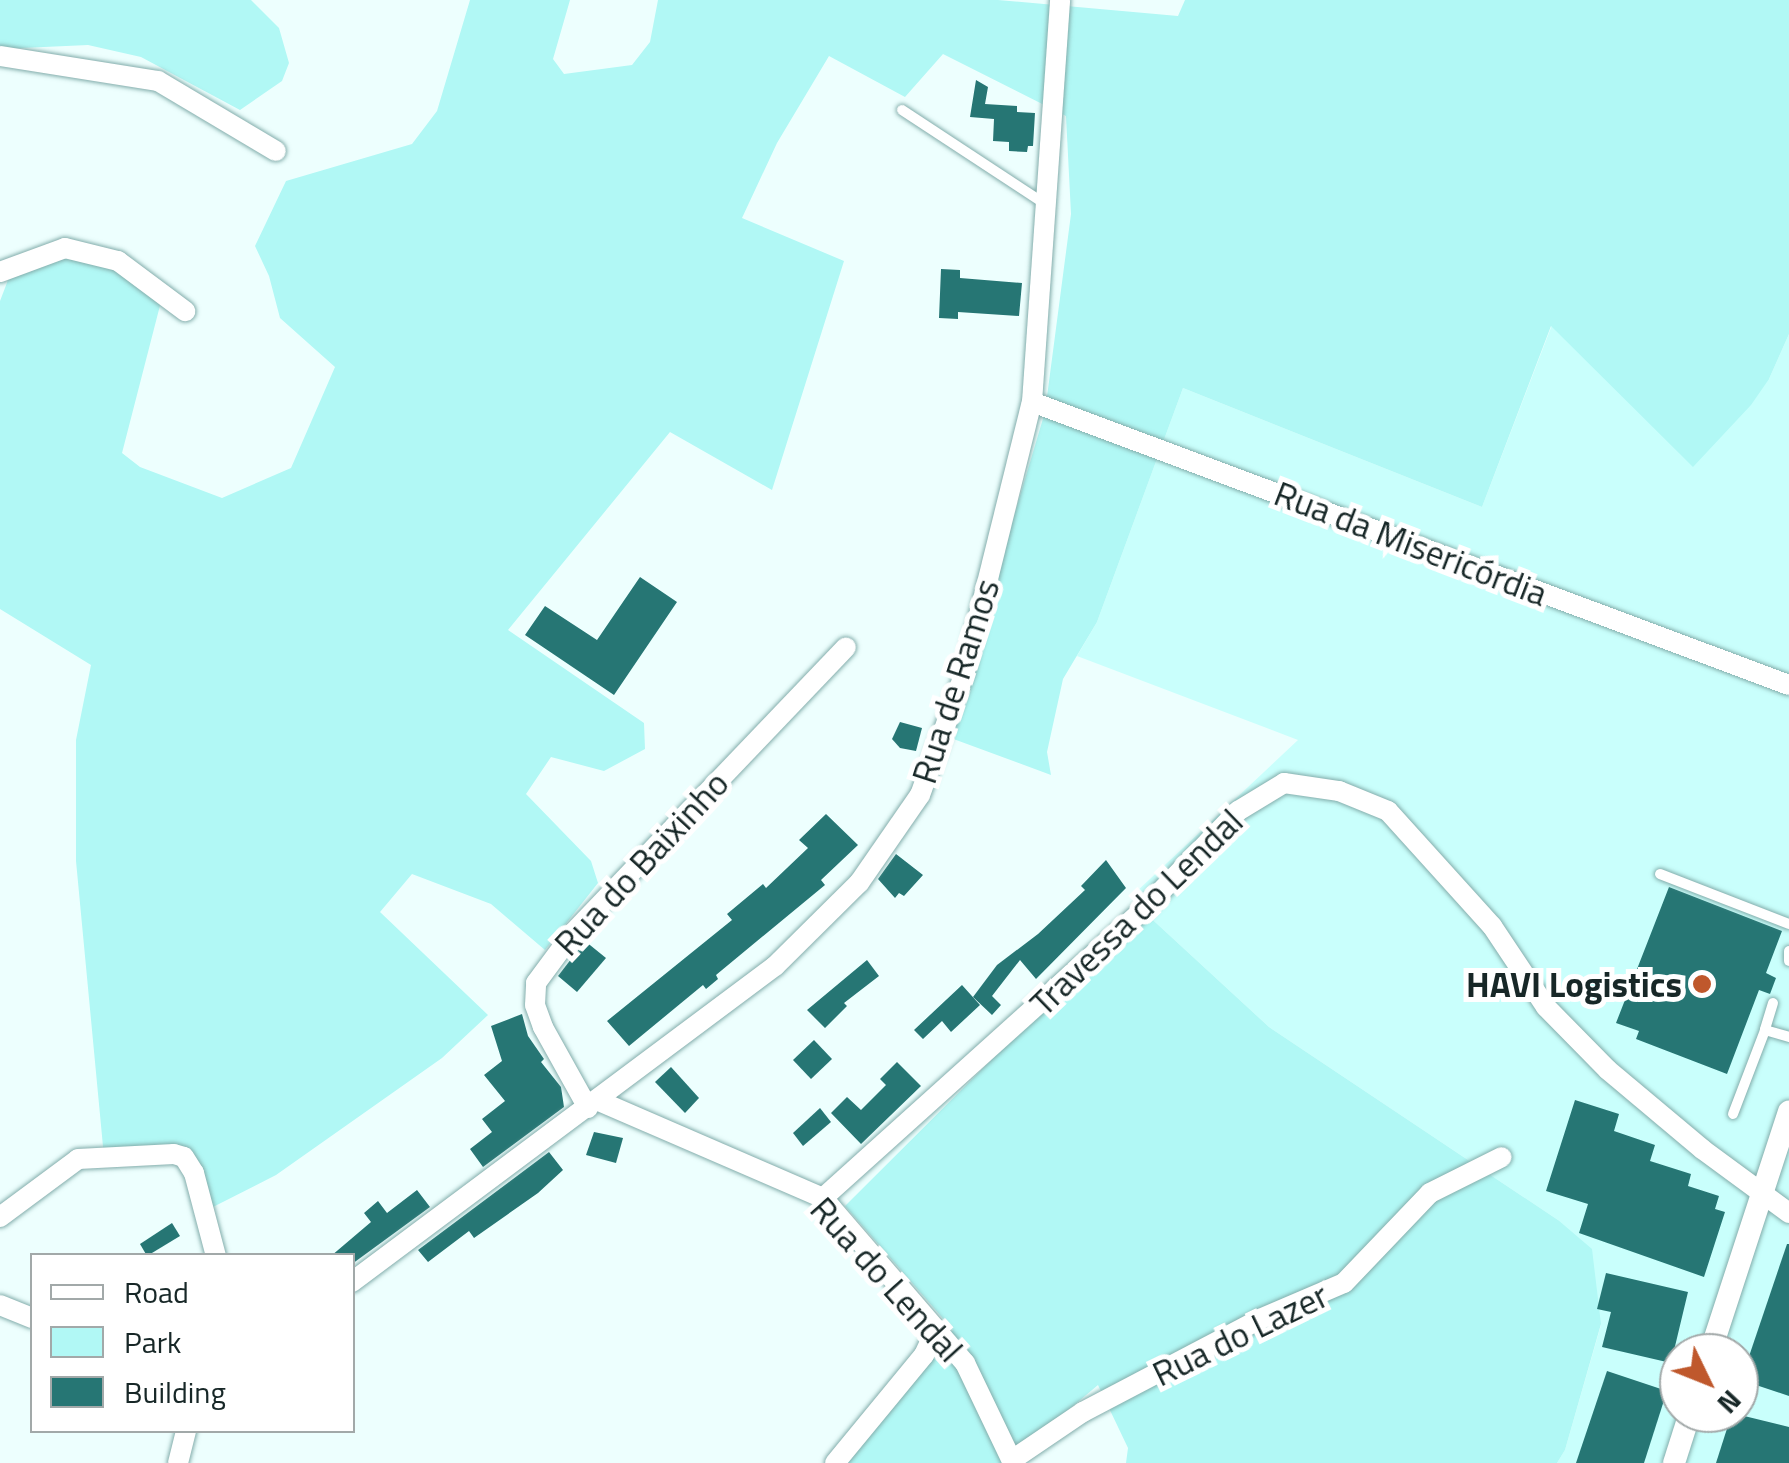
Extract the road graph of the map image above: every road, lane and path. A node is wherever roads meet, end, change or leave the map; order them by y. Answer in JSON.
{"nodes":[{"id":1,"x":1060,"y":0,"type":"edge"},
{"id":2,"x":0,"y":56,"type":"edge"},
{"id":3,"x":902,"y":110,"type":"dead end"},
{"id":4,"x":276,"y":151,"type":"dead end"},
{"id":5,"x":1046,"y":204,"type":"junction"},
{"id":6,"x":0,"y":272,"type":"edge"},
{"id":7,"x":186,"y":311,"type":"dead end"},
{"id":8,"x":1032,"y":402,"type":"junction"},
{"id":9,"x":846,"y":647,"type":"dead end"},
{"id":10,"x":1789,"y":685,"type":"edge"},
{"id":11,"x":1660,"y":874,"type":"dead end"},
{"id":12,"x":1789,"y":924,"type":"edge"},
{"id":13,"x":1789,"y":951,"type":"edge"},
{"id":14,"x":1789,"y":961,"type":"edge"},
{"id":15,"x":1773,"y":1004,"type":"dead end"},
{"id":16,"x":1764,"y":1030,"type":"junction"},
{"id":17,"x":1789,"y":1037,"type":"edge"},
{"id":18,"x":593,"y":1104,"type":"junction"},
{"id":19,"x":1789,"y":1112,"type":"edge"},
{"id":20,"x":1734,"y":1114,"type":"dead end"},
{"id":21,"x":1502,"y":1157,"type":"dead end"},
{"id":22,"x":1762,"y":1194,"type":"junction"},
{"id":23,"x":823,"y":1198,"type":"junction"},
{"id":24,"x":1789,"y":1213,"type":"edge"},
{"id":25,"x":0,"y":1217,"type":"edge"},
{"id":26,"x":215,"y":1253,"type":"edge"},
{"id":27,"x":355,"y":1280,"type":"edge"},
{"id":28,"x":0,"y":1305,"type":"edge"},
{"id":29,"x":30,"y":1317,"type":"edge"},
{"id":30,"x":936,"y":1329,"type":"junction"},
{"id":31,"x":1717,"y":1333,"type":"edge"},
{"id":32,"x":185,"y":1433,"type":"edge"},
{"id":33,"x":1684,"y":1433,"type":"edge"},
{"id":34,"x":1013,"y":1461,"type":"edge"},
{"id":35,"x":178,"y":1463,"type":"edge"},
{"id":36,"x":835,"y":1463,"type":"edge"},
{"id":37,"x":1674,"y":1463,"type":"edge"}],
"edges":[{"from":1,"to":5,"type":"street","name":"Rua de Ramos"},
{"from":2,"to":4,"type":"street"},
{"from":3,"to":5,"type":"lane"},
{"from":5,"to":8,"type":"street","name":"Rua de Ramos"},
{"from":6,"to":7,"type":"street"},
{"from":8,"to":10,"type":"street","name":"Rua da Misericórdia"},
{"from":8,"to":18,"type":"street","name":"Rua de Ramos"},
{"from":9,"to":18,"type":"street","name":"Rua do Baixinho"},
{"from":11,"to":12,"type":"lane"},
{"from":13,"to":14,"type":"lane"},
{"from":15,"to":16,"type":"lane"},
{"from":16,"to":17,"type":"lane"},
{"from":16,"to":20,"type":"lane"},
{"from":18,"to":23,"type":"street","name":"Rua do Lendal"},
{"from":18,"to":27,"type":"street","name":"Rua de Ramos"},
{"from":19,"to":22,"type":"street"},
{"from":21,"to":34,"type":"street","name":"Rua do Lazer"},
{"from":22,"to":23,"type":"street","name":"Travessa do Lendal"},
{"from":22,"to":24,"type":"street","name":"Travessa do Lendal"},
{"from":22,"to":31,"type":"street"},
{"from":23,"to":30,"type":"street","name":"Rua do Lendal"},
{"from":25,"to":26,"type":"street"},
{"from":28,"to":29,"type":"street"},
{"from":30,"to":34,"type":"street","name":"Rua do Lendal"},
{"from":30,"to":36,"type":"street"},
{"from":32,"to":35,"type":"street"},
{"from":33,"to":37,"type":"street"}]}
